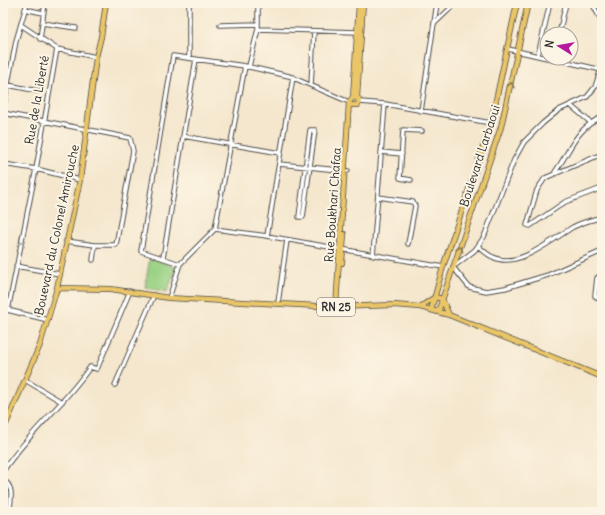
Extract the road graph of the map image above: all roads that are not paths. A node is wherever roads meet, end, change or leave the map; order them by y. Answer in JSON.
{"nodes":[{"id":1,"x":27,"y":3,"type":"edge"},
{"id":2,"x":45,"y":3,"type":"edge"},
{"id":3,"x":106,"y":3,"type":"edge"},
{"id":4,"x":189,"y":3,"type":"edge"},
{"id":5,"x":258,"y":3,"type":"edge"},
{"id":6,"x":359,"y":3,"type":"edge"},
{"id":7,"x":363,"y":3,"type":"edge"},
{"id":8,"x":438,"y":3,"type":"edge"},
{"id":9,"x":456,"y":3,"type":"edge"},
{"id":10,"x":517,"y":3,"type":"edge"},
{"id":11,"x":528,"y":3,"type":"edge"},
{"id":12,"x":550,"y":3,"type":"edge"},
{"id":13,"x":566,"y":3,"type":"edge"},
{"id":14,"x":592,"y":3,"type":"edge"},
{"id":15,"x":25,"y":10,"type":"junction"},
{"id":16,"x":43,"y":13,"type":"junction"},
{"id":17,"x":602,"y":22,"type":"edge"},
{"id":18,"x":42,"y":24,"type":"junction"},
{"id":19,"x":258,"y":24,"type":"junction"},
{"id":20,"x":434,"y":24,"type":"junction"},
{"id":21,"x":20,"y":25,"type":"junction"},
{"id":22,"x":220,"y":25,"type":"dead end"},
{"id":23,"x":561,"y":26,"type":"edge"},
{"id":24,"x":76,"y":28,"type":"dead end"},
{"id":25,"x":258,"y":29,"type":"junction"},
{"id":26,"x":314,"y":31,"type":"junction"},
{"id":27,"x":357,"y":32,"type":"junction"},
{"id":28,"x":40,"y":39,"type":"junction"},
{"id":29,"x":57,"y":49,"type":"junction"},
{"id":30,"x":508,"y":49,"type":"junction"},
{"id":31,"x":518,"y":50,"type":"junction"},
{"id":32,"x":538,"y":55,"type":"joint"},
{"id":33,"x":96,"y":57,"type":"junction"},
{"id":34,"x":189,"y":58,"type":"junction"},
{"id":35,"x":196,"y":59,"type":"junction"},
{"id":36,"x":579,"y":64,"type":"edge"},
{"id":37,"x":247,"y":66,"type":"junction"},
{"id":38,"x":602,"y":69,"type":"edge"},
{"id":39,"x":293,"y":77,"type":"junction"},
{"id":40,"x":8,"y":85,"type":"junction"},
{"id":41,"x":312,"y":85,"type":"junction"},
{"id":42,"x":38,"y":91,"type":"dead end"},
{"id":43,"x":354,"y":102,"type":"junction"},
{"id":44,"x":385,"y":104,"type":"junction"},
{"id":45,"x":570,"y":105,"type":"junction"},
{"id":46,"x":3,"y":111,"type":"edge"},
{"id":47,"x":421,"y":111,"type":"junction"},
{"id":48,"x":602,"y":117,"type":"edge"},
{"id":49,"x":45,"y":120,"type":"junction"},
{"id":50,"x":590,"y":122,"type":"junction"},
{"id":51,"x":492,"y":123,"type":"junction"},
{"id":52,"x":88,"y":130,"type":"junction"},
{"id":53,"x":422,"y":131,"type":"dead end"},
{"id":54,"x":183,"y":136,"type":"junction"},
{"id":55,"x":230,"y":144,"type":"junction"},
{"id":56,"x":280,"y":152,"type":"junction"},
{"id":57,"x":381,"y":152,"type":"junction"},
{"id":58,"x":402,"y":154,"type":"junction"},
{"id":59,"x":602,"y":154,"type":"edge"},
{"id":60,"x":3,"y":164,"type":"edge"},
{"id":61,"x":279,"y":164,"type":"junction"},
{"id":62,"x":305,"y":167,"type":"junction"},
{"id":63,"x":310,"y":168,"type":"junction"},
{"id":64,"x":36,"y":169,"type":"junction"},
{"id":65,"x":346,"y":172,"type":"junction"},
{"id":66,"x":554,"y":173,"type":"junction"},
{"id":67,"x":80,"y":180,"type":"junction"},
{"id":68,"x":411,"y":180,"type":"dead end"},
{"id":69,"x":602,"y":188,"type":"edge"},
{"id":70,"x":378,"y":197,"type":"junction"},
{"id":71,"x":602,"y":218,"type":"edge"},
{"id":72,"x":215,"y":229,"type":"junction"},
{"id":73,"x":267,"y":236,"type":"junction"},
{"id":74,"x":287,"y":240,"type":"junction"},
{"id":75,"x":66,"y":241,"type":"junction"},
{"id":76,"x":408,"y":244,"type":"dead end"},
{"id":77,"x":95,"y":245,"type":"junction"},
{"id":78,"x":478,"y":246,"type":"junction"},
{"id":79,"x":342,"y":250,"type":"junction"},
{"id":80,"x":602,"y":251,"type":"edge"},
{"id":81,"x":373,"y":256,"type":"junction"},
{"id":82,"x":163,"y":258,"type":"junction"},
{"id":83,"x":93,"y":260,"type":"dead end"},
{"id":84,"x":460,"y":263,"type":"junction"},
{"id":85,"x":180,"y":264,"type":"junction"},
{"id":86,"x":16,"y":266,"type":"junction"},
{"id":87,"x":443,"y":267,"type":"junction"},
{"id":88,"x":453,"y":267,"type":"junction"},
{"id":89,"x":458,"y":272,"type":"junction"},
{"id":90,"x":60,"y":274,"type":"junction"},
{"id":91,"x":602,"y":274,"type":"edge"},
{"id":92,"x":57,"y":288,"type":"junction"},
{"id":93,"x":130,"y":291,"type":"junction"},
{"id":94,"x":154,"y":295,"type":"junction"},
{"id":95,"x":435,"y":297,"type":"junction"},
{"id":96,"x":169,"y":298,"type":"junction"},
{"id":97,"x":442,"y":299,"type":"junction"},
{"id":98,"x":602,"y":300,"type":"edge"},
{"id":99,"x":278,"y":303,"type":"junction"},
{"id":100,"x":337,"y":306,"type":"junction"},
{"id":101,"x":420,"y":307,"type":"junction"},
{"id":102,"x":3,"y":309,"type":"edge"},
{"id":103,"x":8,"y":310,"type":"junction"},
{"id":104,"x":431,"y":310,"type":"junction"},
{"id":105,"x":438,"y":312,"type":"junction"},
{"id":106,"x":449,"y":315,"type":"junction"},
{"id":107,"x":48,"y":320,"type":"junction"},
{"id":108,"x":602,"y":377,"type":"edge"},
{"id":109,"x":25,"y":380,"type":"junction"},
{"id":110,"x":114,"y":385,"type":"dead end"},
{"id":111,"x":62,"y":402,"type":"junction"},
{"id":112,"x":3,"y":431,"type":"edge"},
{"id":113,"x":3,"y":471,"type":"edge"},
{"id":114,"x":3,"y":480,"type":"edge"},
{"id":115,"x":10,"y":509,"type":"dead end"}],
"edges":[{"from":1,"to":15,"type":"street"},
{"from":2,"to":16,"type":"street"},
{"from":3,"to":33,"type":"main road","name":"Bouevard du Colonel Amirouche"},
{"from":4,"to":34,"type":"street"},
{"from":5,"to":19,"type":"street"},
{"from":6,"to":27,"type":"main road","name":"Rue Boukhari Chafaa"},
{"from":7,"to":43,"type":"main road","name":"Rue Boukhari Chafaa"},
{"from":8,"to":20,"type":"street"},
{"from":9,"to":20,"type":"street"},
{"from":10,"to":30,"type":"main road","name":"Boulevard Larbaoui"},
{"from":11,"to":31,"type":"main road","name":"Boulevard Larbaoui"},
{"from":12,"to":32,"type":"street"},
{"from":13,"to":23,"type":"street"},
{"from":14,"to":17,"type":"street"},
{"from":15,"to":16,"type":"street"},
{"from":15,"to":21,"type":"street"},
{"from":16,"to":18,"type":"street"},
{"from":18,"to":24,"type":"street"},
{"from":18,"to":28,"type":"street"},
{"from":19,"to":22,"type":"street"},
{"from":19,"to":25,"type":"street"},
{"from":20,"to":47,"type":"street"},
{"from":21,"to":28,"type":"street"},
{"from":21,"to":40,"type":"street"},
{"from":25,"to":26,"type":"street"},
{"from":25,"to":37,"type":"street"},
{"from":26,"to":27,"type":"street"},
{"from":26,"to":41,"type":"street"},
{"from":27,"to":43,"type":"main road","name":"Rue Boukhari Chafaa"},
{"from":28,"to":29,"type":"street"},
{"from":29,"to":33,"type":"street","name":"Rue de la Liberté"},
{"from":29,"to":49,"type":"street","name":"Rue de la Liberté"},
{"from":30,"to":31,"type":"street"},
{"from":30,"to":51,"type":"main road","name":"Boulevard Larbaoui"},
{"from":31,"to":32,"type":"street"},
{"from":88,"to":31,"type":"main road","name":"Boulevard Larbaoui","one_way":true},
{"from":33,"to":52,"type":"main road","name":"Bouevard du Colonel Amirouche"},
{"from":34,"to":35,"type":"street"},
{"from":34,"to":82,"type":"street"},
{"from":35,"to":37,"type":"street"},
{"from":35,"to":54,"type":"street"},
{"from":36,"to":38,"type":"street"},
{"from":37,"to":39,"type":"street"},
{"from":37,"to":55,"type":"street"},
{"from":38,"to":45,"type":"street"},
{"from":39,"to":41,"type":"street"},
{"from":39,"to":56,"type":"street"},
{"from":40,"to":42,"type":"street"},
{"from":40,"to":46,"type":"street"},
{"from":41,"to":43,"type":"street"},
{"from":43,"to":44,"type":"street"},
{"from":43,"to":65,"type":"main road","name":"Rue Boukhari Chafaa"},
{"from":44,"to":47,"type":"street"},
{"from":44,"to":57,"type":"street"},
{"from":45,"to":50,"type":"street"},
{"from":45,"to":78,"type":"street"},
{"from":46,"to":49,"type":"street"},
{"from":47,"to":51,"type":"street"},
{"from":48,"to":50,"type":"street"},
{"from":49,"to":52,"type":"street"},
{"from":49,"to":64,"type":"street","name":"Rue de la Liberté"},
{"from":50,"to":66,"type":"street"},
{"from":51,"to":87,"type":"main road","name":"Boulevard Larbaoui"},
{"from":52,"to":67,"type":"main road","name":"Bouevard du Colonel Amirouche"},
{"from":52,"to":77,"type":"street"},
{"from":53,"to":58,"type":"street"},
{"from":54,"to":55,"type":"street"},
{"from":54,"to":82,"type":"street"},
{"from":55,"to":56,"type":"street"},
{"from":55,"to":72,"type":"street"},
{"from":56,"to":61,"type":"street"},
{"from":57,"to":58,"type":"street"},
{"from":57,"to":70,"type":"street"},
{"from":58,"to":68,"type":"street"},
{"from":59,"to":66,"type":"street"},
{"from":60,"to":64,"type":"street"},
{"from":61,"to":62,"type":"street"},
{"from":61,"to":73,"type":"street"},
{"from":62,"to":63,"type":"street"},
{"from":62,"to":63,"type":"street"},
{"from":62,"to":63,"type":"street"},
{"from":63,"to":65,"type":"street"},
{"from":64,"to":67,"type":"street"},
{"from":86,"to":64,"type":"street","name":"Rue de la Liberté","one_way":true},
{"from":65,"to":79,"type":"main road","name":"Rue Boukhari Chafaa"},
{"from":66,"to":69,"type":"street"},
{"from":67,"to":75,"type":"main road","name":"Bouevard du Colonel Amirouche"},
{"from":70,"to":76,"type":"street"},
{"from":70,"to":81,"type":"street"},
{"from":71,"to":78,"type":"street"},
{"from":72,"to":73,"type":"street"},
{"from":72,"to":85,"type":"street"},
{"from":73,"to":74,"type":"street"},
{"from":74,"to":79,"type":"street"},
{"from":74,"to":99,"type":"street"},
{"from":75,"to":77,"type":"street"},
{"from":75,"to":90,"type":"main road","name":"Bouevard du Colonel Amirouche"},
{"from":77,"to":83,"type":"street"},
{"from":78,"to":84,"type":"street"},
{"from":79,"to":81,"type":"street"},
{"from":79,"to":100,"type":"main road","name":"Rue Boukhari Chafaa"},
{"from":80,"to":89,"type":"street"},
{"from":81,"to":87,"type":"street"},
{"from":82,"to":85,"type":"street"},
{"from":84,"to":88,"type":"street"},
{"from":84,"to":89,"type":"street"},
{"from":85,"to":96,"type":"street"},
{"from":86,"to":90,"type":"street"},
{"from":86,"to":103,"type":"street","name":"Rue de la Liberté"},
{"from":87,"to":95,"type":"main road","name":"Boulevard Larbaoui"},
{"from":88,"to":89,"type":"street"},
{"from":88,"to":97,"type":"main road","name":"Boulevard Larbaoui"},
{"from":90,"to":92,"type":"main road","name":"Bouevard du Colonel Amirouche"},
{"from":91,"to":98,"type":"street"},
{"from":92,"to":93,"type":"main road","number":"RN 25"},
{"from":92,"to":107,"type":"main road","name":"Bouevard du Colonel Amirouche"},
{"from":93,"to":94,"type":"main road","number":"RN 25"},
{"from":93,"to":111,"type":"street"},
{"from":94,"to":96,"type":"main road","number":"RN 25"},
{"from":94,"to":110,"type":"street"},
{"from":95,"to":97,"type":"main road"},
{"from":95,"to":101,"type":"main road"},
{"from":95,"to":104,"type":"main road","name":"Boulevard Larbaoui"},
{"from":96,"to":99,"type":"main road","number":"RN 25"},
{"from":97,"to":105,"type":"main road","name":"Boulevard Larbaoui"},
{"from":97,"to":106,"type":"main road"},
{"from":99,"to":100,"type":"main road","number":"RN 25"},
{"from":100,"to":101,"type":"main road","number":"RN 25"},
{"from":101,"to":104,"type":"main road","number":"RN 25"},
{"from":102,"to":103,"type":"street"},
{"from":103,"to":107,"type":"street"},
{"from":104,"to":105,"type":"main road","number":"RN 25"},
{"from":105,"to":106,"type":"main road","number":"RN 25"},
{"from":106,"to":108,"type":"main road","number":"RN 25"},
{"from":107,"to":109,"type":"main road","name":"Bouevard du Colonel Amirouche"},
{"from":109,"to":111,"type":"street"},
{"from":109,"to":112,"type":"main road","name":"Bouevard du Colonel Amirouche"},
{"from":111,"to":113,"type":"street"},
{"from":114,"to":115,"type":"street"}]}
